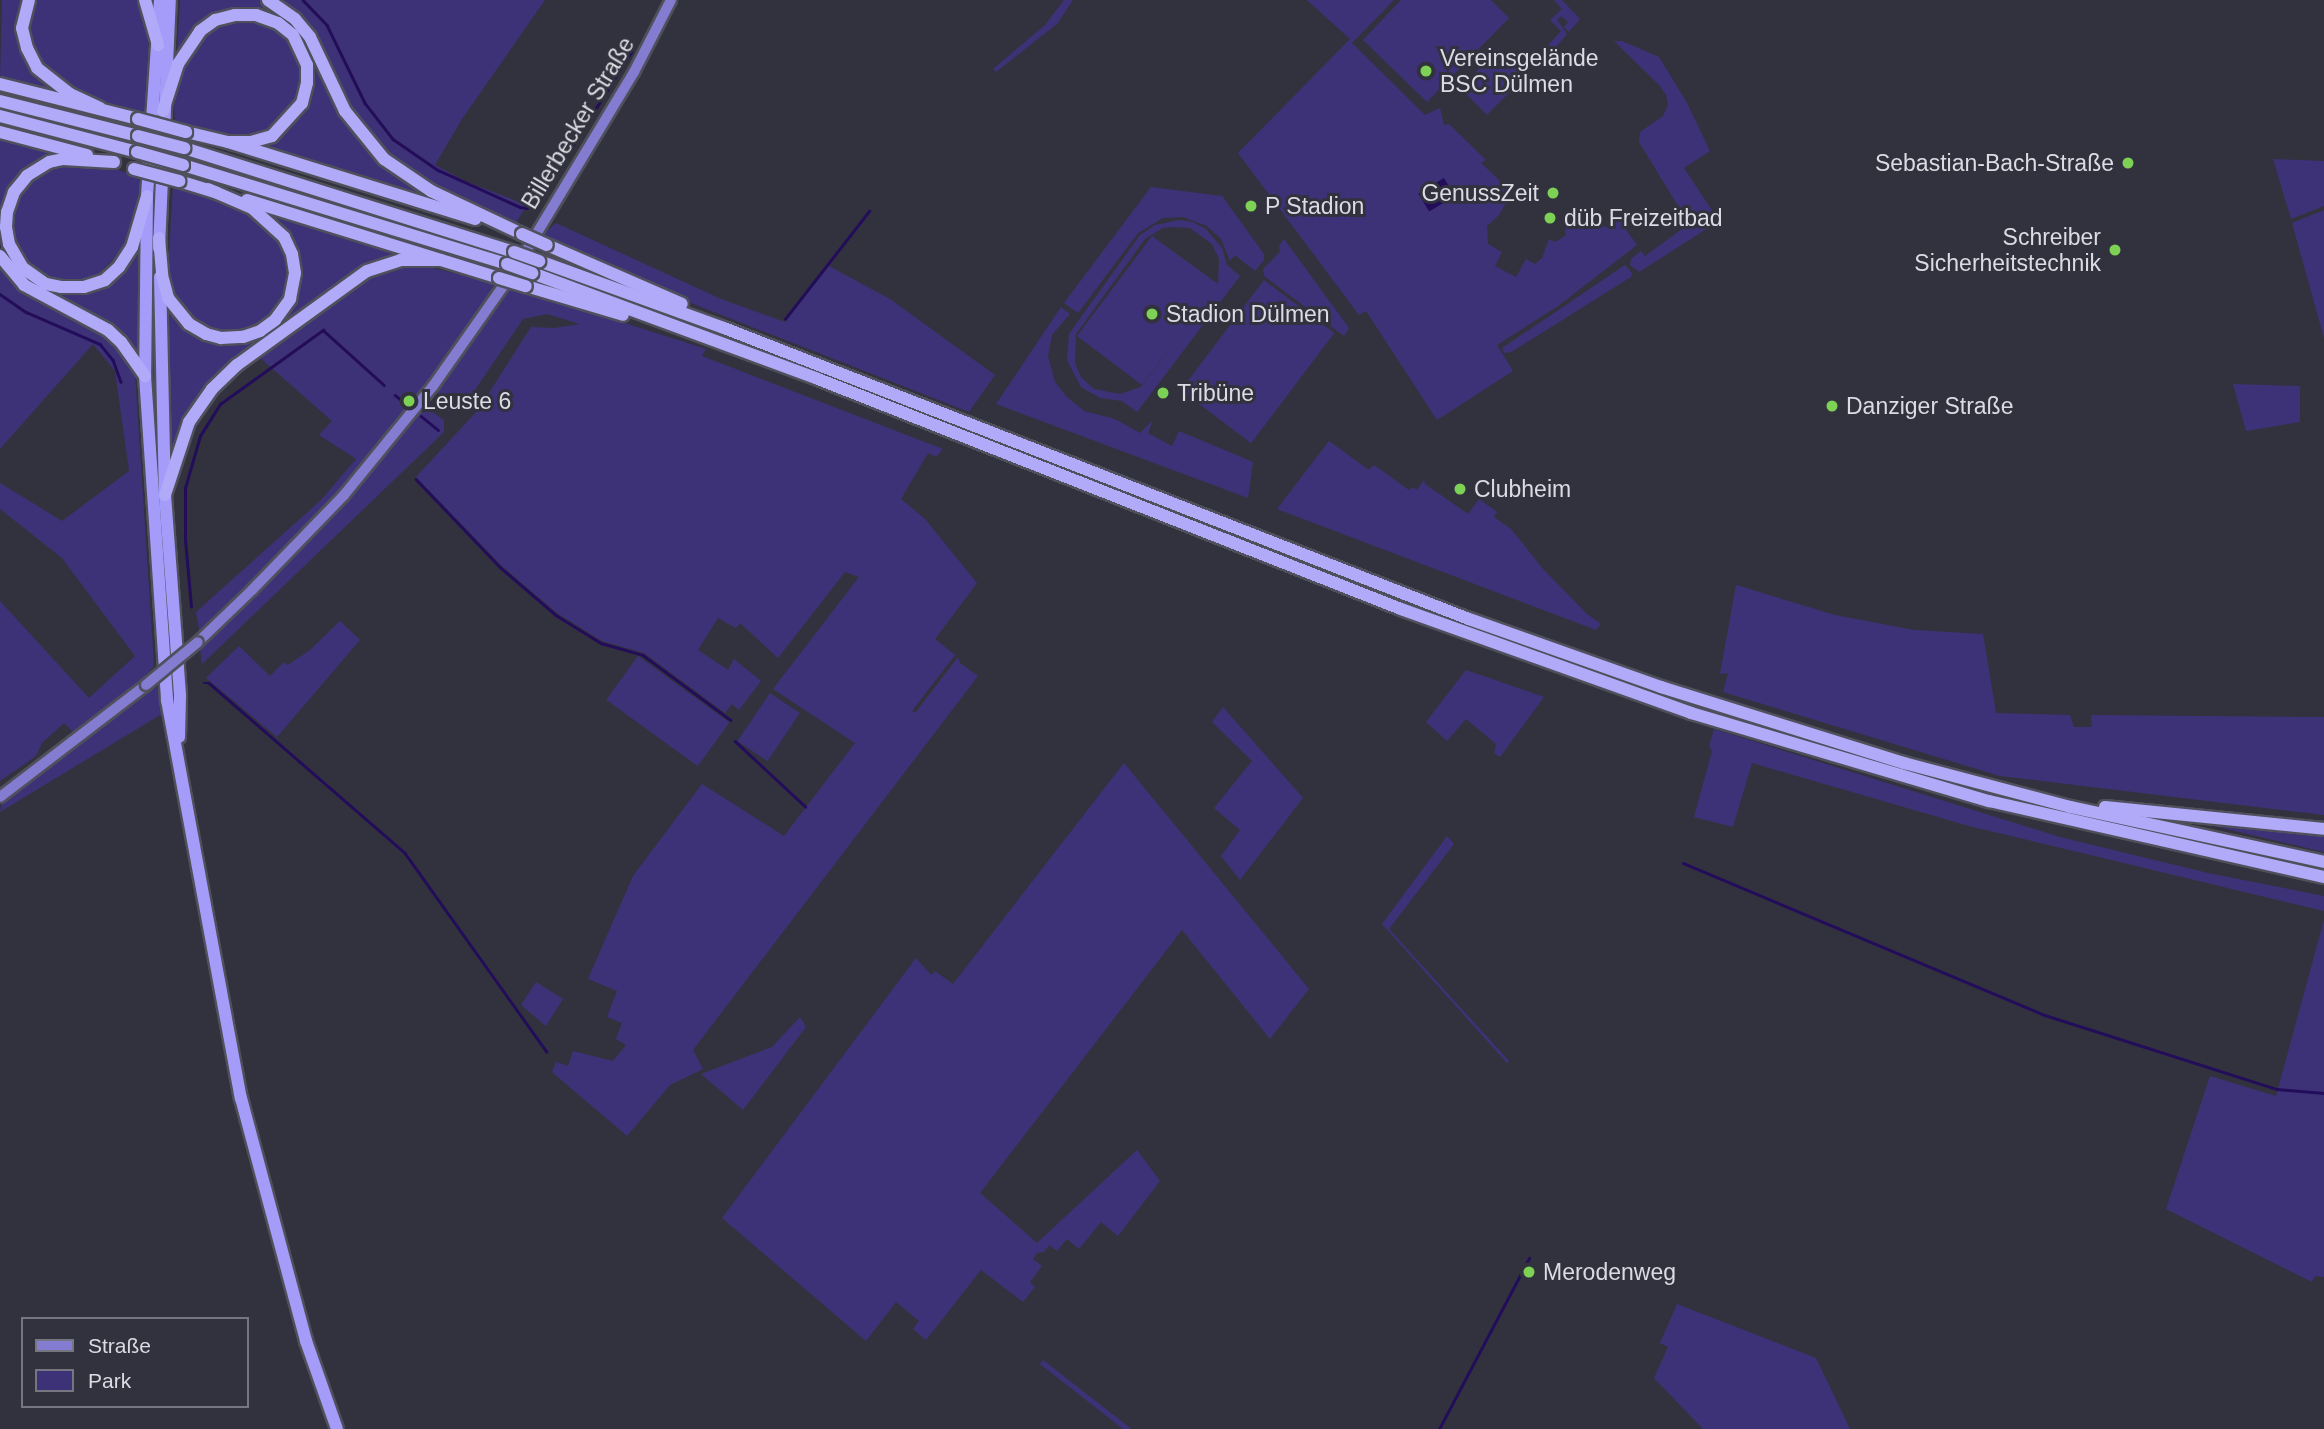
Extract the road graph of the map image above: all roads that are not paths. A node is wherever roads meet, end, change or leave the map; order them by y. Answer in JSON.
{"nodes":[{"id":1,"x":29,"y":0,"type":"edge"},
{"id":2,"x":145,"y":0,"type":"edge"},
{"id":3,"x":160,"y":0,"type":"edge"},
{"id":4,"x":170,"y":0,"type":"edge"},
{"id":5,"x":268,"y":0,"type":"edge"},
{"id":6,"x":671,"y":0,"type":"edge"},
{"id":7,"x":158,"y":45,"type":"junction"},
{"id":8,"x":0,"y":84,"type":"edge"},
{"id":9,"x":0,"y":102,"type":"edge"},
{"id":10,"x":100,"y":108,"type":"junction"},
{"id":11,"x":163,"y":111,"type":"junction"},
{"id":12,"x":0,"y":116,"type":"edge"},
{"id":13,"x":0,"y":132,"type":"edge"},
{"id":14,"x":228,"y":142,"type":"junction"},
{"id":15,"x":114,"y":162,"type":"junction"},
{"id":16,"x":208,"y":190,"type":"junction"},
{"id":17,"x":147,"y":196,"type":"junction"},
{"id":18,"x":522,"y":234,"type":"junction"},
{"id":19,"x":159,"y":238,"type":"junction"},
{"id":20,"x":0,"y":256,"type":"edge"},
{"id":21,"x":441,"y":260,"type":"junction"},
{"id":22,"x":529,"y":279,"type":"junction"},
{"id":23,"x":724,"y":328,"type":"junction"},
{"id":24,"x":145,"y":376,"type":"junction"},
{"id":25,"x":165,"y":495,"type":"junction"},
{"id":26,"x":178,"y":752,"type":"junction"},
{"id":27,"x":2031,"y":796,"type":"junction"},
{"id":28,"x":0,"y":797,"type":"edge"},
{"id":29,"x":2324,"y":829,"type":"edge"},
{"id":30,"x":2324,"y":862,"type":"edge"},
{"id":31,"x":2324,"y":877,"type":"edge"},
{"id":32,"x":337,"y":1429,"type":"edge"}],
"edges":[{"from":1,"to":10,"type":"highway"},
{"from":2,"to":7,"type":"highway"},
{"from":3,"to":7,"type":"highway"},
{"from":4,"to":11,"type":"highway"},
{"from":5,"to":18,"type":"highway"},
{"from":6,"to":28,"type":"main road","name":"Billerbecker Straße","bridge":true},
{"from":7,"to":17,"type":"highway"},
{"from":8,"to":10,"type":"highway"},
{"from":9,"to":23,"type":"highway","bridge":true},
{"from":10,"to":14,"type":"highway","bridge":true},
{"from":11,"to":14,"type":"highway"},
{"from":11,"to":19,"type":"highway"},
{"from":12,"to":22,"type":"highway","bridge":true},
{"from":13,"to":15,"type":"highway"},
{"from":14,"to":18,"type":"highway"},
{"from":15,"to":16,"type":"highway","bridge":true},
{"from":15,"to":17,"type":"highway"},
{"from":16,"to":19,"type":"highway"},
{"from":16,"to":21,"type":"highway"},
{"from":17,"to":24,"type":"highway"},
{"from":18,"to":23,"type":"highway","bridge":true},
{"from":19,"to":25,"type":"highway"},
{"from":20,"to":24,"type":"highway"},
{"from":21,"to":22,"type":"highway","bridge":true},
{"from":21,"to":25,"type":"highway"},
{"from":22,"to":31,"type":"highway"},
{"from":23,"to":27,"type":"highway"},
{"from":24,"to":26,"type":"highway"},
{"from":25,"to":26,"type":"highway"},
{"from":26,"to":32,"type":"highway"},
{"from":27,"to":29,"type":"highway"},
{"from":27,"to":30,"type":"highway"}]}
